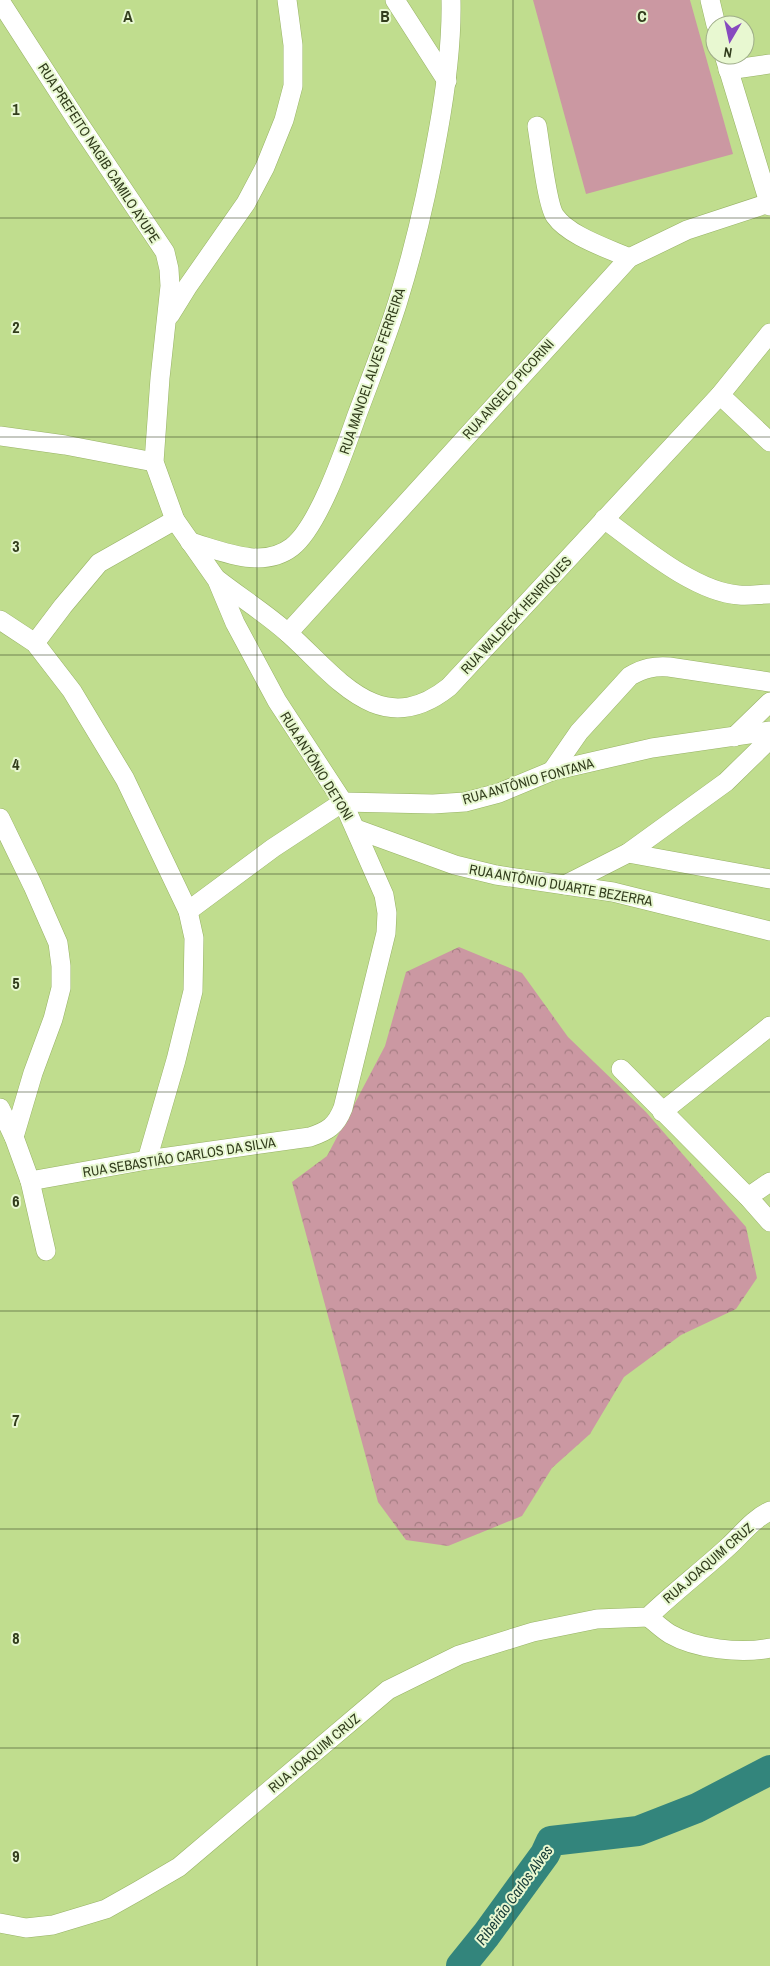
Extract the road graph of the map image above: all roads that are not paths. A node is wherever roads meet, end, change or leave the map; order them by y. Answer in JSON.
{"nodes":[{"id":1,"x":0,"y":0,"type":"edge"},
{"id":2,"x":288,"y":0,"type":"edge"},
{"id":3,"x":394,"y":0,"type":"edge"},
{"id":4,"x":450,"y":0,"type":"edge"},
{"id":5,"x":710,"y":0,"type":"edge"},
{"id":6,"x":714,"y":15,"type":"edge"},
{"id":7,"x":755,"y":63,"type":"edge"},
{"id":8,"x":770,"y":64,"type":"edge"},
{"id":9,"x":727,"y":65,"type":"edge"},
{"id":10,"x":447,"y":81,"type":"junction"},
{"id":11,"x":537,"y":126,"type":"dead end"},
{"id":12,"x":766,"y":181,"type":"edge"},
{"id":13,"x":770,"y":205,"type":"edge"},
{"id":14,"x":628,"y":258,"type":"junction"},
{"id":15,"x":168,"y":319,"type":"junction"},
{"id":16,"x":770,"y":333,"type":"edge"},
{"id":17,"x":720,"y":395,"type":"junction"},
{"id":18,"x":0,"y":436,"type":"edge"},
{"id":19,"x":770,"y":442,"type":"edge"},
{"id":20,"x":154,"y":462,"type":"junction"},
{"id":21,"x":604,"y":518,"type":"junction"},
{"id":22,"x":175,"y":520,"type":"junction"},
{"id":23,"x":190,"y":542,"type":"junction"},
{"id":24,"x":217,"y":580,"type":"junction"},
{"id":25,"x":770,"y":594,"type":"edge"},
{"id":26,"x":0,"y":620,"type":"edge"},
{"id":27,"x":288,"y":633,"type":"junction"},
{"id":28,"x":35,"y":643,"type":"junction"},
{"id":29,"x":770,"y":682,"type":"edge"},
{"id":30,"x":770,"y":702,"type":"edge"},
{"id":31,"x":770,"y":731,"type":"edge"},
{"id":32,"x":734,"y":737,"type":"junction"},
{"id":33,"x":770,"y":739,"type":"edge"},
{"id":34,"x":552,"y":771,"type":"junction"},
{"id":35,"x":343,"y":802,"type":"junction"},
{"id":36,"x":0,"y":818,"type":"edge"},
{"id":37,"x":356,"y":829,"type":"junction"},
{"id":38,"x":628,"y":853,"type":"junction"},
{"id":39,"x":770,"y":879,"type":"edge"},
{"id":40,"x":565,"y":885,"type":"junction"},
{"id":41,"x":188,"y":911,"type":"junction"},
{"id":42,"x":770,"y":931,"type":"edge"},
{"id":43,"x":770,"y":1026,"type":"edge"},
{"id":44,"x":621,"y":1069,"type":"dead end"},
{"id":45,"x":0,"y":1108,"type":"edge"},
{"id":46,"x":662,"y":1112,"type":"junction"},
{"id":47,"x":327,"y":1130,"type":"joint"},
{"id":48,"x":14,"y":1137,"type":"junction"},
{"id":49,"x":147,"y":1160,"type":"junction"},
{"id":50,"x":30,"y":1181,"type":"junction"},
{"id":51,"x":770,"y":1182,"type":"edge"},
{"id":52,"x":748,"y":1197,"type":"junction"},
{"id":53,"x":770,"y":1222,"type":"edge"},
{"id":54,"x":46,"y":1251,"type":"dead end"},
{"id":55,"x":770,"y":1511,"type":"edge"},
{"id":56,"x":648,"y":1617,"type":"junction"},
{"id":57,"x":770,"y":1648,"type":"edge"},
{"id":58,"x":0,"y":1924,"type":"edge"}],
"edges":[{"from":1,"to":15,"type":"street","name":"RUA PREFEITO NAGIB CAMILO AYUPE"},
{"from":2,"to":15,"type":"street"},
{"from":3,"to":10,"type":"street"},
{"from":4,"to":10,"type":"street","name":"RUA MANOEL ALVES FERREIRA"},
{"from":5,"to":6,"type":"street"},
{"from":7,"to":8,"type":"street"},
{"from":9,"to":12,"type":"street"},
{"from":10,"to":23,"type":"street","name":"RUA MANOEL ALVES FERREIRA"},
{"from":11,"to":14,"type":"street"},
{"from":12,"to":13,"type":"street"},
{"from":13,"to":14,"type":"street","name":"RUA ANGELO PICORINI"},
{"from":14,"to":27,"type":"street","name":"RUA ANGELO PICORINI"},
{"from":15,"to":20,"type":"street","name":"RUA PREFEITO NAGIB CAMILO AYUPE"},
{"from":16,"to":17,"type":"street","name":"RUA WALDECK HENRIQUES"},
{"from":17,"to":19,"type":"street"},
{"from":17,"to":21,"type":"street","name":"RUA WALDECK HENRIQUES"},
{"from":18,"to":20,"type":"street"},
{"from":20,"to":22,"type":"street","name":"RUA PREFEITO NAGIB CAMILO AYUPE"},
{"from":21,"to":25,"type":"street"},
{"from":21,"to":27,"type":"street","name":"RUA WALDECK HENRIQUES"},
{"from":22,"to":23,"type":"street","name":"RUA PREFEITO NAGIB CAMILO AYUPE"},
{"from":22,"to":28,"type":"street"},
{"from":23,"to":24,"type":"street","name":"RUA PREFEITO NAGIB CAMILO AYUPE"},
{"from":24,"to":27,"type":"street","name":"RUA WALDECK HENRIQUES"},
{"from":24,"to":35,"type":"street","name":"RUA ANTÔNIO DETONI"},
{"from":26,"to":28,"type":"street"},
{"from":28,"to":41,"type":"street"},
{"from":29,"to":34,"type":"street"},
{"from":30,"to":32,"type":"street"},
{"from":31,"to":32,"type":"street","name":"RUA ANTÔNIO FONTANA"},
{"from":32,"to":34,"type":"street","name":"RUA ANTÔNIO FONTANA"},
{"from":33,"to":38,"type":"street"},
{"from":34,"to":35,"type":"street","name":"RUA ANTÔNIO FONTANA"},
{"from":35,"to":37,"type":"street","name":"RUA ANTÔNIO DETONI"},
{"from":35,"to":41,"type":"street"},
{"from":36,"to":48,"type":"street"},
{"from":37,"to":40,"type":"street","name":"RUA ANTÔNIO DUARTE BEZERRA"},
{"from":37,"to":47,"type":"street","name":"RUA ANTÔNIO DETONI"},
{"from":38,"to":39,"type":"street"},
{"from":38,"to":40,"type":"street"},
{"from":40,"to":42,"type":"street","name":"RUA ANTÔNIO DUARTE BEZERRA"},
{"from":41,"to":49,"type":"street"},
{"from":43,"to":46,"type":"street"},
{"from":44,"to":46,"type":"street"},
{"from":45,"to":48,"type":"street"},
{"from":46,"to":52,"type":"street"},
{"from":47,"to":49,"type":"street","name":"RUA SEBASTIÃO CARLOS DA SILVA"},
{"from":48,"to":50,"type":"street"},
{"from":49,"to":50,"type":"street","name":"RUA SEBASTIÃO CARLOS DA SILVA"},
{"from":50,"to":54,"type":"street"},
{"from":51,"to":52,"type":"street"},
{"from":52,"to":53,"type":"street"},
{"from":55,"to":56,"type":"street","name":"RUA JOAQUIM CRUZ"},
{"from":56,"to":57,"type":"street"},
{"from":56,"to":58,"type":"street","name":"RUA JOAQUIM CRUZ"}]}
